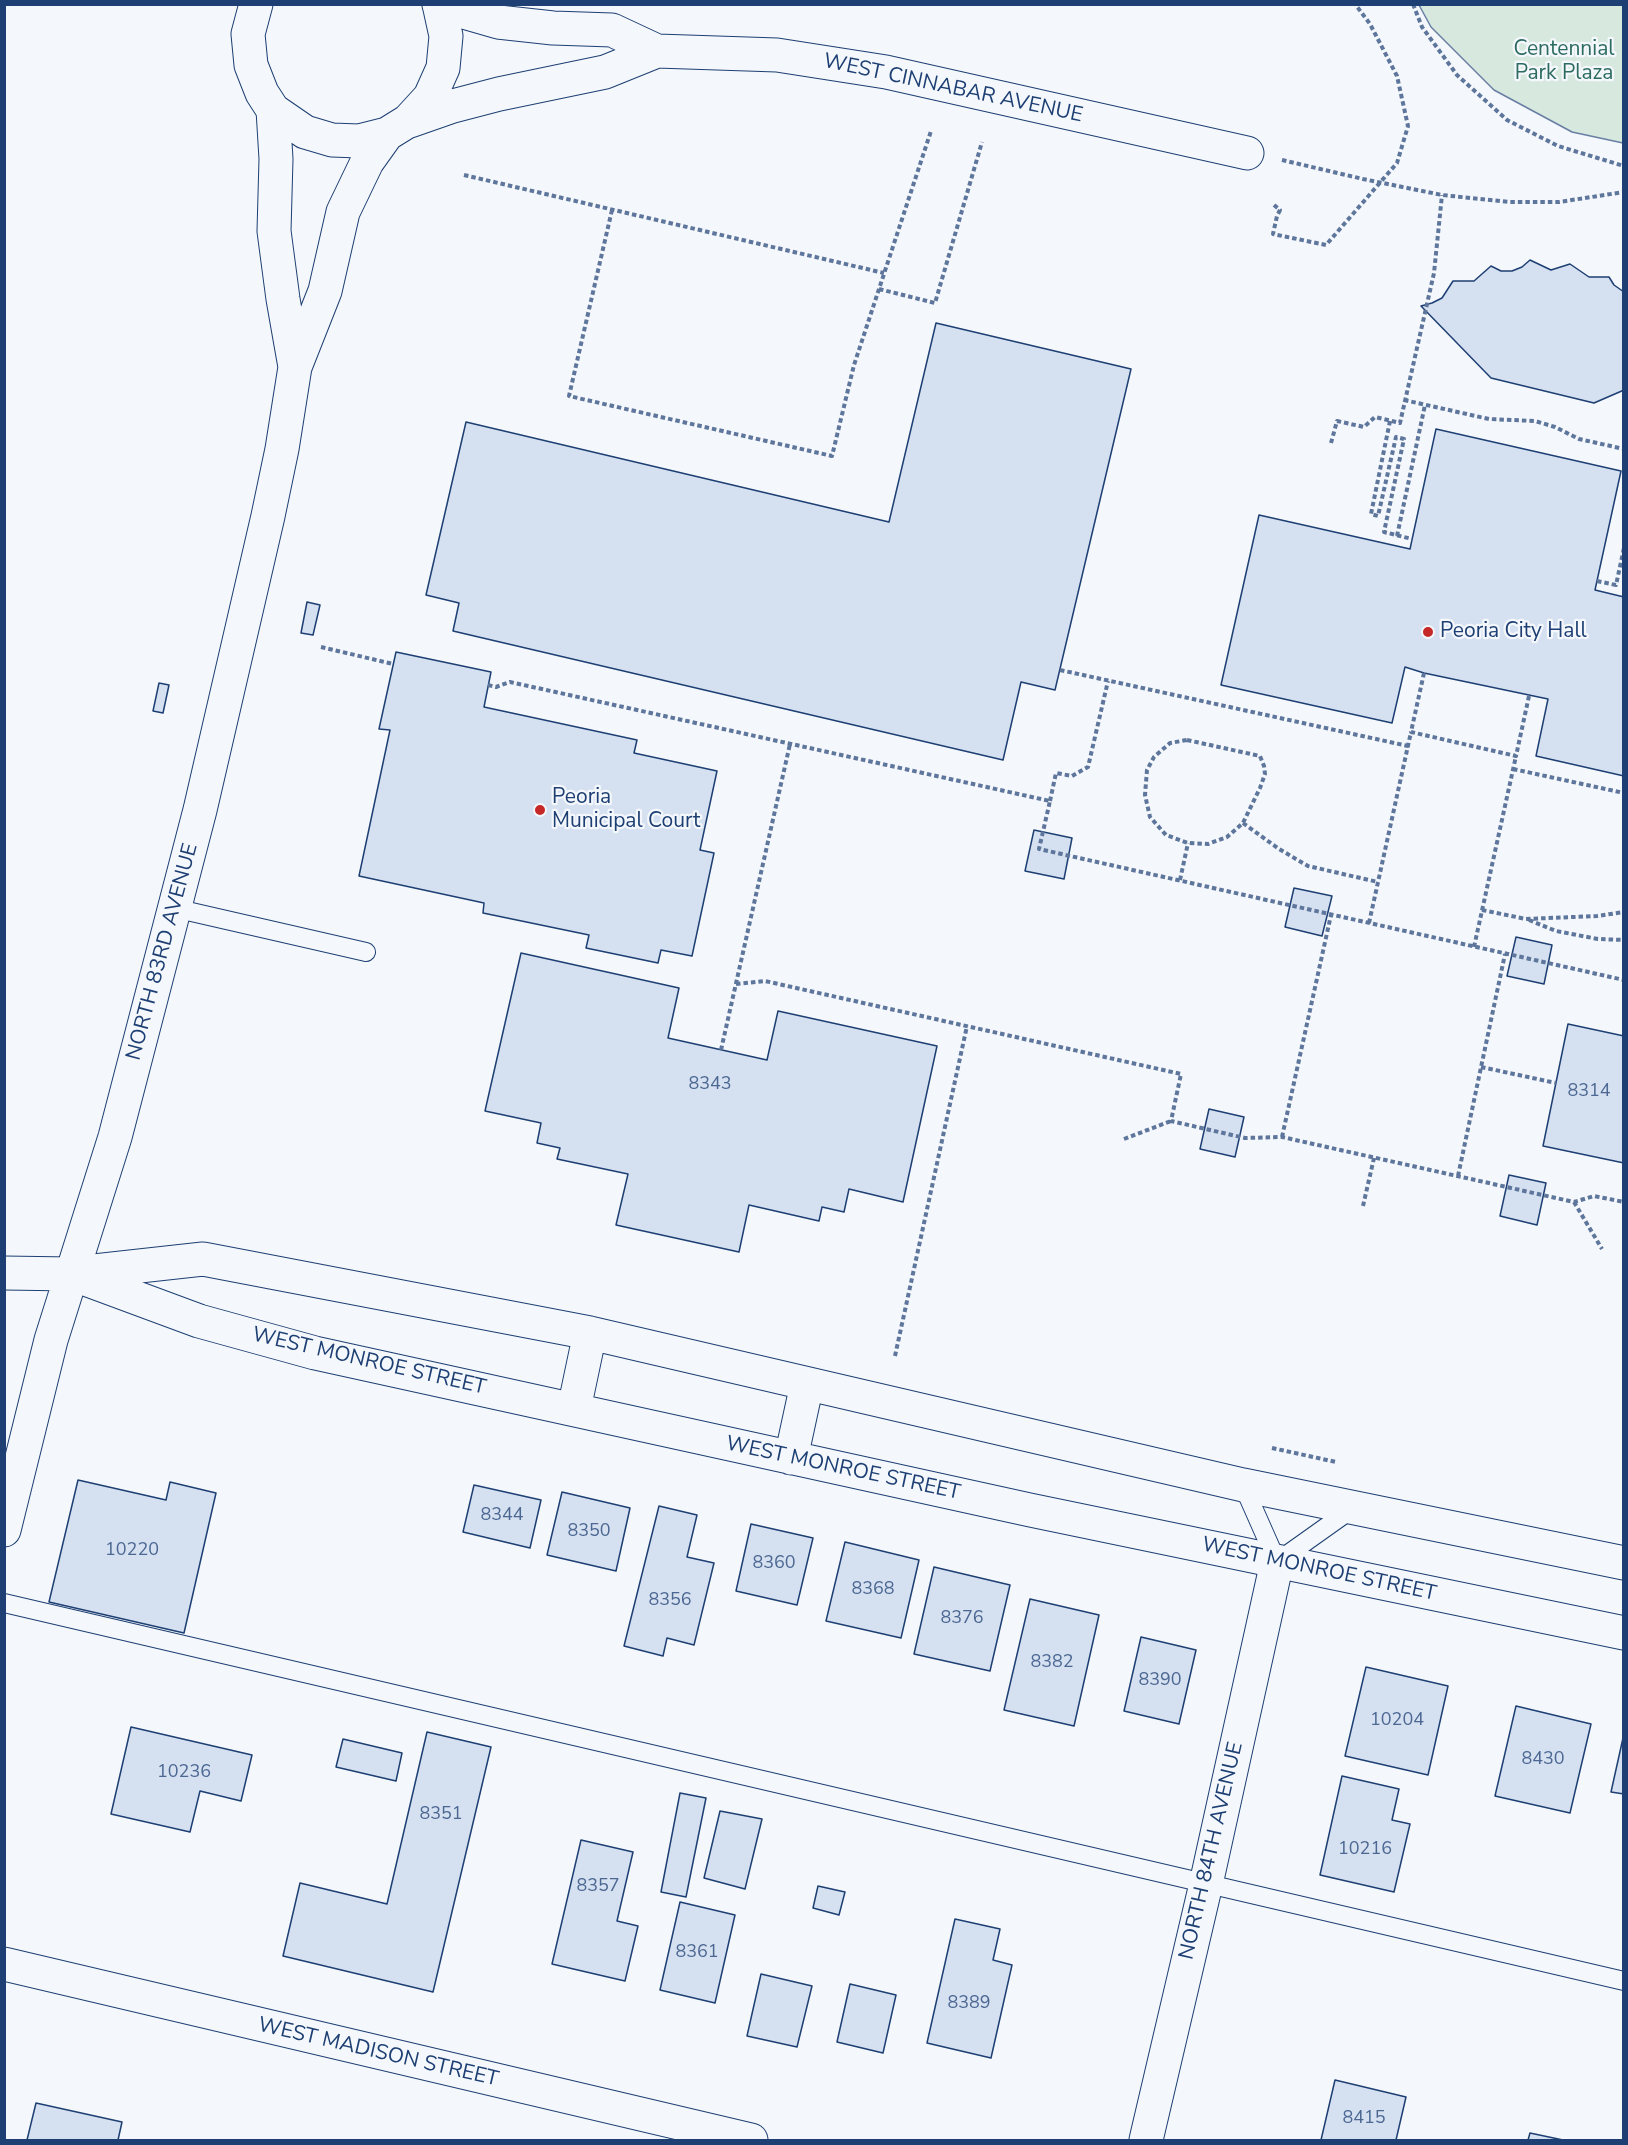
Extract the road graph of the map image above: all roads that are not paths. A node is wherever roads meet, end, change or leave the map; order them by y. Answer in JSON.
{"nodes":[{"id":1,"x":256,"y":4,"type":"edge"},
{"id":2,"x":439,"y":5,"type":"edge"},
{"id":3,"x":657,"y":51,"type":"junction"},
{"id":4,"x":273,"y":110,"type":"junction"},
{"id":5,"x":397,"y":127,"type":"junction"},
{"id":6,"x":1246,"y":153,"type":"road end"},
{"id":7,"x":295,"y":367,"type":"junction"},
{"id":8,"x":174,"y":908,"type":"junction"},
{"id":9,"x":366,"y":952,"type":"dead end"},
{"id":10,"x":4,"y":1273,"type":"edge"},
{"id":11,"x":72,"y":1274,"type":"junction"},
{"id":12,"x":590,"y":1333,"type":"junction"},
{"id":13,"x":807,"y":1384,"type":"junction"},
{"id":14,"x":574,"y":1409,"type":"junction"},
{"id":15,"x":791,"y":1458,"type":"junction"},
{"id":16,"x":1243,"y":1485,"type":"junction"},
{"id":17,"x":1353,"y":1508,"type":"junction"},
{"id":18,"x":4,"y":1530,"type":"edge"},
{"id":19,"x":1277,"y":1562,"type":"junction"},
{"id":20,"x":1623,"y":1563,"type":"edge"},
{"id":21,"x":4,"y":1603,"type":"edge"},
{"id":22,"x":1623,"y":1633,"type":"edge"},
{"id":23,"x":1206,"y":1884,"type":"junction"},
{"id":24,"x":4,"y":1964,"type":"edge"},
{"id":25,"x":1623,"y":1982,"type":"edge"},
{"id":26,"x":751,"y":2140,"type":"edge"},
{"id":27,"x":1146,"y":2140,"type":"edge"}],
"edges":[{"from":1,"to":4,"type":"street","name":"NORTH 83RD AVENUE"},
{"from":2,"to":3,"type":"street","name":"WEST CINNABAR AVENUE"},
{"from":2,"to":5,"type":"street","name":"NORTH 83RD AVENUE"},
{"from":3,"to":5,"type":"street","name":"WEST CINNABAR AVENUE"},
{"from":3,"to":6,"type":"street","name":"WEST CINNABAR AVENUE"},
{"from":4,"to":5,"type":"street","name":"NORTH 83RD AVENUE"},
{"from":4,"to":7,"type":"street","name":"NORTH 83RD AVENUE"},
{"from":5,"to":7,"type":"street","name":"NORTH 83RD AVENUE"},
{"from":7,"to":8,"type":"street","name":"NORTH 83RD AVENUE"},
{"from":8,"to":9,"type":"lane"},
{"from":8,"to":11,"type":"street","name":"NORTH 83RD AVENUE"},
{"from":10,"to":11,"type":"street","name":"WEST MONROE STREET"},
{"from":11,"to":12,"type":"street","name":"WEST MONROE STREET"},
{"from":11,"to":14,"type":"street","name":"WEST MONROE STREET"},
{"from":11,"to":18,"type":"street","name":"NORTH 83RD AVENUE"},
{"from":12,"to":13,"type":"street","name":"WEST MONROE STREET"},
{"from":12,"to":14,"type":"street"},
{"from":13,"to":15,"type":"street"},
{"from":13,"to":16,"type":"street","name":"WEST MONROE STREET"},
{"from":14,"to":15,"type":"street","name":"WEST MONROE STREET"},
{"from":15,"to":19,"type":"street","name":"WEST MONROE STREET"},
{"from":16,"to":17,"type":"street","name":"WEST MONROE STREET"},
{"from":16,"to":19,"type":"lane"},
{"from":17,"to":19,"type":"lane"},
{"from":17,"to":20,"type":"street","name":"WEST MONROE STREET"},
{"from":19,"to":22,"type":"street","name":"WEST MONROE STREET"},
{"from":19,"to":23,"type":"street","name":"NORTH 84TH AVENUE"},
{"from":21,"to":23,"type":"lane"},
{"from":23,"to":25,"type":"lane"},
{"from":23,"to":27,"type":"street","name":"NORTH 84TH AVENUE"},
{"from":24,"to":26,"type":"street","name":"WEST MADISON STREET"}]}
